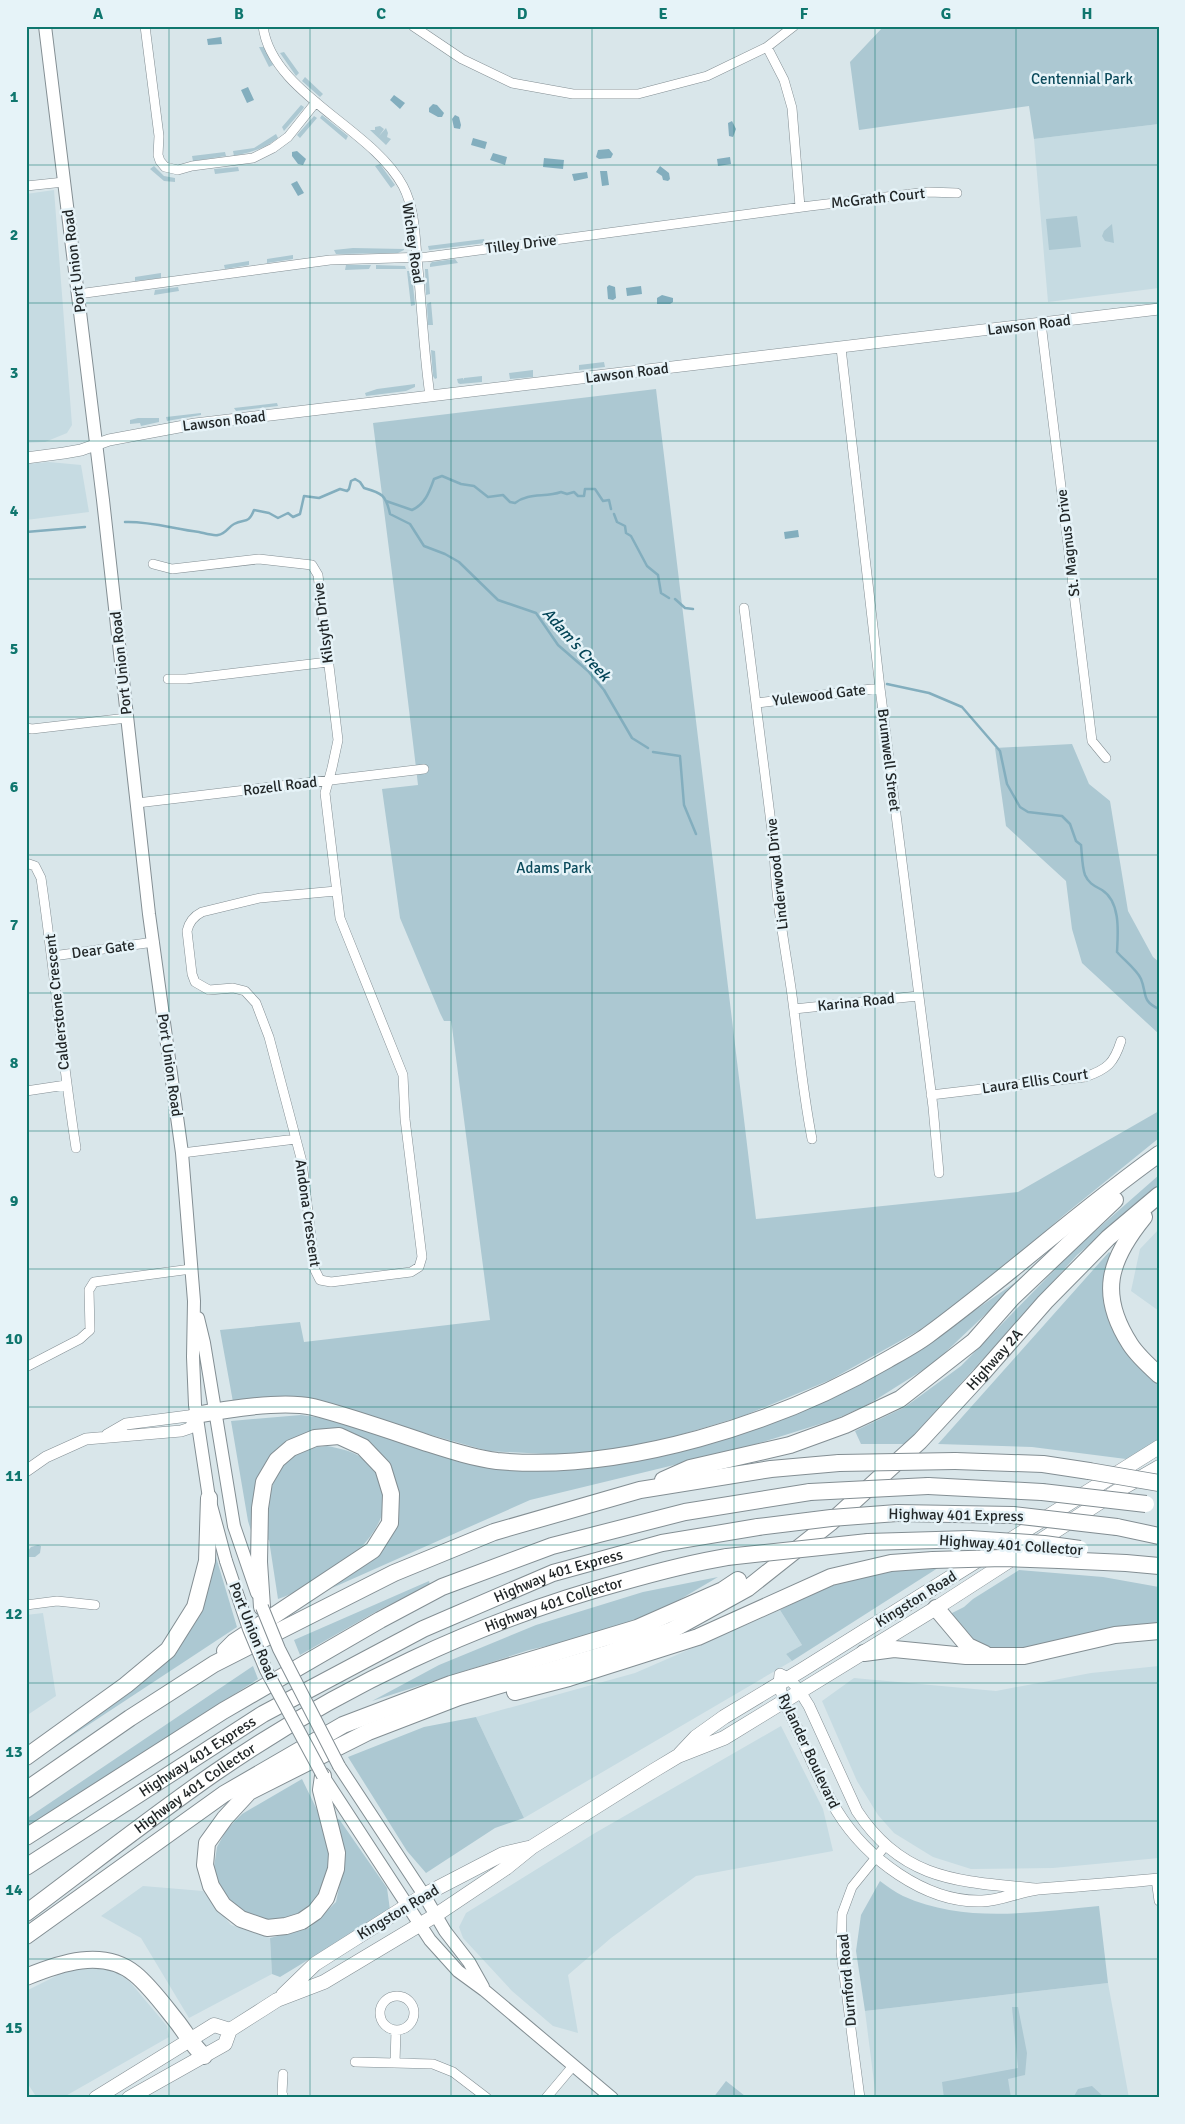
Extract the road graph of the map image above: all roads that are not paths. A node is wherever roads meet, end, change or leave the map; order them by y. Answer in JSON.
{"nodes":[{"id":1,"x":45,"y":26,"type":"edge"},
{"id":2,"x":145,"y":26,"type":"edge"},
{"id":3,"x":263,"y":26,"type":"edge"},
{"id":4,"x":413,"y":26,"type":"edge"},
{"id":5,"x":794,"y":26,"type":"edge"},
{"id":6,"x":767,"y":47,"type":"junction"},
{"id":7,"x":316,"y":102,"type":"junction"},
{"id":8,"x":64,"y":182,"type":"junction"},
{"id":9,"x":26,"y":186,"type":"edge"},
{"id":10,"x":957,"y":193,"type":"dead end"},
{"id":11,"x":800,"y":207,"type":"junction"},
{"id":12,"x":417,"y":258,"type":"junction"},
{"id":13,"x":78,"y":294,"type":"junction"},
{"id":14,"x":1159,"y":309,"type":"edge"},
{"id":15,"x":1041,"y":323,"type":"junction"},
{"id":16,"x":840,"y":348,"type":"junction"},
{"id":17,"x":430,"y":396,"type":"junction"},
{"id":18,"x":96,"y":445,"type":"junction"},
{"id":19,"x":26,"y":458,"type":"edge"},
{"id":20,"x":153,"y":564,"type":"dead end"},
{"id":21,"x":744,"y":608,"type":"dead end"},
{"id":22,"x":328,"y":662,"type":"junction"},
{"id":23,"x":168,"y":679,"type":"dead end"},
{"id":24,"x":880,"y":688,"type":"junction"},
{"id":25,"x":757,"y":703,"type":"junction"},
{"id":26,"x":127,"y":718,"type":"junction"},
{"id":27,"x":26,"y":728,"type":"edge"},
{"id":28,"x":1106,"y":758,"type":"dead end"},
{"id":29,"x":424,"y":769,"type":"dead end"},
{"id":30,"x":328,"y":780,"type":"junction"},
{"id":31,"x":137,"y":803,"type":"junction"},
{"id":32,"x":26,"y":863,"type":"edge"},
{"id":33,"x":336,"y":891,"type":"junction"},
{"id":34,"x":154,"y":942,"type":"junction"},
{"id":35,"x":53,"y":956,"type":"junction"},
{"id":36,"x":918,"y":996,"type":"junction"},
{"id":37,"x":794,"y":1009,"type":"junction"},
{"id":38,"x":1121,"y":1041,"type":"dead end"},
{"id":39,"x":66,"y":1085,"type":"junction"},
{"id":40,"x":26,"y":1090,"type":"edge"},
{"id":41,"x":931,"y":1094,"type":"junction"},
{"id":42,"x":296,"y":1139,"type":"junction"},
{"id":43,"x":812,"y":1139,"type":"dead end"},
{"id":44,"x":76,"y":1148,"type":"dead end"},
{"id":45,"x":182,"y":1153,"type":"junction"},
{"id":46,"x":1159,"y":1154,"type":"edge"},
{"id":47,"x":1159,"y":1160,"type":"edge"},
{"id":48,"x":939,"y":1173,"type":"dead end"},
{"id":49,"x":1159,"y":1195,"type":"edge"},
{"id":50,"x":1159,"y":1201,"type":"edge"},
{"id":51,"x":191,"y":1270,"type":"junction"},
{"id":52,"x":194,"y":1301,"type":"junction"},
{"id":53,"x":26,"y":1367,"type":"edge"},
{"id":54,"x":1159,"y":1375,"type":"edge"},
{"id":55,"x":215,"y":1412,"type":"junction"},
{"id":56,"x":196,"y":1415,"type":"junction"},
{"id":57,"x":1159,"y":1447,"type":"edge"},
{"id":58,"x":1159,"y":1467,"type":"edge"},
{"id":59,"x":26,"y":1471,"type":"edge"},
{"id":60,"x":1159,"y":1483,"type":"edge"},
{"id":61,"x":640,"y":1490,"type":"junction"},
{"id":62,"x":209,"y":1498,"type":"junction"},
{"id":63,"x":1153,"y":1505,"type":"edge"},
{"id":64,"x":830,"y":1523,"type":"junction"},
{"id":65,"x":1159,"y":1536,"type":"edge"},
{"id":66,"x":1159,"y":1561,"type":"edge"},
{"id":67,"x":1159,"y":1566,"type":"edge"},
{"id":68,"x":925,"y":1592,"type":"junction"},
{"id":69,"x":26,"y":1605,"type":"edge"},
{"id":70,"x":95,"y":1605,"type":"dead end"},
{"id":71,"x":262,"y":1608,"type":"junction"},
{"id":72,"x":936,"y":1608,"type":"junction"},
{"id":73,"x":1159,"y":1631,"type":"edge"},
{"id":74,"x":864,"y":1652,"type":"junction"},
{"id":75,"x":992,"y":1656,"type":"junction"},
{"id":76,"x":214,"y":1664,"type":"junction"},
{"id":77,"x":784,"y":1681,"type":"junction"},
{"id":78,"x":800,"y":1692,"type":"junction"},
{"id":79,"x":784,"y":1702,"type":"junction"},
{"id":80,"x":368,"y":1732,"type":"junction"},
{"id":81,"x":678,"y":1756,"type":"junction"},
{"id":82,"x":26,"y":1757,"type":"edge"},
{"id":83,"x":323,"y":1776,"type":"junction"},
{"id":84,"x":26,"y":1790,"type":"edge"},
{"id":85,"x":26,"y":1837,"type":"edge"},
{"id":86,"x":886,"y":1845,"type":"junction"},
{"id":87,"x":532,"y":1847,"type":"junction"},
{"id":88,"x":875,"y":1857,"type":"junction"},
{"id":89,"x":26,"y":1867,"type":"edge"},
{"id":90,"x":1157,"y":1879,"type":"edge"},
{"id":91,"x":1035,"y":1889,"type":"junction"},
{"id":92,"x":424,"y":1895,"type":"junction"},
{"id":93,"x":1159,"y":1901,"type":"edge"},
{"id":94,"x":408,"y":1905,"type":"junction"},
{"id":95,"x":26,"y":1912,"type":"edge"},
{"id":96,"x":436,"y":1915,"type":"junction"},
{"id":97,"x":420,"y":1924,"type":"junction"},
{"id":98,"x":26,"y":1936,"type":"edge"},
{"id":99,"x":26,"y":1977,"type":"edge"},
{"id":100,"x":484,"y":1990,"type":"junction"},
{"id":101,"x":277,"y":2000,"type":"junction"},
{"id":102,"x":230,"y":2030,"type":"junction"},
{"id":103,"x":396,"y":2030,"type":"dead end"},
{"id":104,"x":189,"y":2042,"type":"junction"},
{"id":105,"x":204,"y":2056,"type":"junction"},
{"id":106,"x":355,"y":2062,"type":"dead end"},
{"id":107,"x":395,"y":2063,"type":"junction"},
{"id":108,"x":573,"y":2066,"type":"junction"},
{"id":109,"x":283,"y":2074,"type":"dead end"},
{"id":110,"x":96,"y":2098,"type":"edge"},
{"id":111,"x":129,"y":2098,"type":"edge"},
{"id":112,"x":284,"y":2098,"type":"edge"},
{"id":113,"x":487,"y":2098,"type":"edge"},
{"id":114,"x":546,"y":2098,"type":"edge"},
{"id":115,"x":612,"y":2098,"type":"edge"},
{"id":116,"x":860,"y":2098,"type":"edge"}],
"edges":[{"from":1,"to":8,"type":"main road","name":"Port Union Road"},
{"from":2,"to":7,"type":"street"},
{"from":3,"to":7,"type":"street","name":"Wichey Road"},
{"from":4,"to":6,"type":"street"},
{"from":5,"to":6,"type":"street"},
{"from":6,"to":11,"type":"street"},
{"from":7,"to":12,"type":"street","name":"Wichey Road"},
{"from":8,"to":9,"type":"street"},
{"from":8,"to":13,"type":"main road","name":"Port Union Road"},
{"from":10,"to":11,"type":"street","name":"McGrath Court"},
{"from":11,"to":12,"type":"street","name":"Tilley Drive"},
{"from":12,"to":13,"type":"street","name":"Tilley Drive"},
{"from":12,"to":17,"type":"street","name":"Wichey Road"},
{"from":13,"to":18,"type":"main road","name":"Port Union Road"},
{"from":14,"to":15,"type":"street","name":"Lawson Road"},
{"from":15,"to":16,"type":"street","name":"Lawson Road"},
{"from":15,"to":28,"type":"street","name":"St. Magnus Drive"},
{"from":16,"to":17,"type":"street","name":"Lawson Road"},
{"from":16,"to":24,"type":"street","name":"Brumwell Street"},
{"from":17,"to":18,"type":"street","name":"Lawson Road"},
{"from":18,"to":19,"type":"street","name":"Lawson Road"},
{"from":18,"to":26,"type":"main road","name":"Port Union Road"},
{"from":20,"to":22,"type":"street","name":"Kilsyth Drive"},
{"from":21,"to":25,"type":"street","name":"Linderwood Drive"},
{"from":22,"to":23,"type":"street"},
{"from":22,"to":30,"type":"street","name":"Kilsyth Drive"},
{"from":24,"to":25,"type":"street","name":"Yulewood Gate"},
{"from":24,"to":36,"type":"street","name":"Brumwell Street"},
{"from":25,"to":37,"type":"street","name":"Linderwood Drive"},
{"from":26,"to":27,"type":"street"},
{"from":26,"to":31,"type":"main road","name":"Port Union Road"},
{"from":29,"to":30,"type":"street","name":"Rozell Road"},
{"from":30,"to":31,"type":"street","name":"Rozell Road"},
{"from":30,"to":33,"type":"street","name":"Andona Crescent"},
{"from":31,"to":34,"type":"main road","name":"Port Union Road"},
{"from":32,"to":35,"type":"street","name":"Calderstone Crescent"},
{"from":33,"to":42,"type":"street","name":"Andona Crescent"},
{"from":33,"to":42,"type":"street","name":"Andona Crescent"},
{"from":34,"to":35,"type":"street","name":"Dear Gate"},
{"from":34,"to":45,"type":"main road","name":"Port Union Road"},
{"from":35,"to":39,"type":"street","name":"Calderstone Crescent"},
{"from":36,"to":37,"type":"street","name":"Karina Road"},
{"from":36,"to":41,"type":"street","name":"Brumwell Street"},
{"from":37,"to":43,"type":"street","name":"Linderwood Drive"},
{"from":38,"to":41,"type":"street","name":"Laura Ellis Court"},
{"from":39,"to":40,"type":"street"},
{"from":39,"to":44,"type":"street","name":"Calderstone Crescent"},
{"from":41,"to":48,"type":"street","name":"Brumwell Street"},
{"from":42,"to":45,"type":"street"},
{"from":45,"to":51,"type":"main road","name":"Port Union Road"},
{"from":46,"to":55,"type":"highway"},
{"from":47,"to":61,"type":"highway"},
{"from":49,"to":64,"type":"highway","name":"Highway 2A"},
{"from":50,"to":54,"type":"highway"},
{"from":51,"to":52,"type":"main road","name":"Port Union Road"},
{"from":51,"to":53,"type":"street"},
{"from":52,"to":55,"type":"main road","name":"Port Union Road"},
{"from":52,"to":56,"type":"main road","name":"Port Union Road"},
{"from":55,"to":56,"type":"highway"},
{"from":55,"to":71,"type":"main road","name":"Port Union Road"},
{"from":56,"to":59,"type":"street"},
{"from":56,"to":62,"type":"main road","name":"Port Union Road"},
{"from":57,"to":68,"type":"main road","name":"Kingston Road"},
{"from":58,"to":72,"type":"main road","name":"Kingston Road"},
{"from":60,"to":61,"type":"highway","bridge":true},
{"from":61,"to":76,"type":"highway"},
{"from":62,"to":82,"type":"highway"},
{"from":62,"to":83,"type":"main road","name":"Port Union Road","bridge":true},
{"from":63,"to":85,"type":"highway","name":"Highway 401 Express","bridge":true},
{"from":64,"to":80,"type":"highway"},
{"from":64,"to":98,"type":"highway"},
{"from":65,"to":89,"type":"highway","name":"Highway 401 Express","bridge":true},
{"from":66,"to":95,"type":"highway","name":"Highway 401 Collector","bridge":true},
{"from":67,"to":80,"type":"highway","bridge":true},
{"from":68,"to":72,"type":"main road"},
{"from":68,"to":77,"type":"main road","name":"Kingston Road"},
{"from":69,"to":70,"type":"street"},
{"from":71,"to":76,"type":"highway"},
{"from":71,"to":92,"type":"main road","name":"Port Union Road","bridge":true},
{"from":72,"to":74,"type":"main road","name":"Kingston Road"},
{"from":72,"to":75,"type":"highway"},
{"from":73,"to":75,"type":"highway"},
{"from":74,"to":75,"type":"highway"},
{"from":74,"to":78,"type":"main road","name":"Kingston Road"},
{"from":76,"to":84,"type":"highway"},
{"from":77,"to":78,"type":"street","name":"Rylander Boulevard"},
{"from":77,"to":79,"type":"street","name":"Rylander Boulevard"},
{"from":77,"to":81,"type":"main road","name":"Kingston Road"},
{"from":78,"to":79,"type":"main road","name":"Kingston Road"},
{"from":78,"to":86,"type":"street","name":"Rylander Boulevard"},
{"from":79,"to":81,"type":"main road","name":"Kingston Road"},
{"from":79,"to":88,"type":"street","name":"Rylander Boulevard"},
{"from":80,"to":83,"type":"highway"},
{"from":81,"to":87,"type":"main road","name":"Kingston Road"},
{"from":83,"to":94,"type":"main road","name":"Port Union Road"},
{"from":86,"to":88,"type":"street","name":"Durnford Road"},
{"from":86,"to":91,"type":"street","name":"Rylander Boulevard"},
{"from":87,"to":92,"type":"main road","name":"Kingston Road"},
{"from":87,"to":96,"type":"main road","name":"Kingston Road"},
{"from":88,"to":91,"type":"street","name":"Rylander Boulevard"},
{"from":88,"to":116,"type":"street","name":"Durnford Road"},
{"from":90,"to":91,"type":"street","name":"Rylander Boulevard"},
{"from":90,"to":93,"type":"street"},
{"from":92,"to":94,"type":"main road","name":"Kingston Road"},
{"from":92,"to":96,"type":"main road","name":"Port Union Road"},
{"from":94,"to":97,"type":"main road","name":"Port Union Road"},
{"from":94,"to":101,"type":"main road","name":"Kingston Road"},
{"from":96,"to":97,"type":"main road","name":"Kingston Road"},
{"from":96,"to":100,"type":"main road","name":"Port Union Road"},
{"from":97,"to":100,"type":"main road","name":"Port Union Road"},
{"from":97,"to":101,"type":"main road","name":"Kingston Road"},
{"from":99,"to":104,"type":"highway"},
{"from":100,"to":108,"type":"main road","name":"Port Union Road"},
{"from":101,"to":102,"type":"main road","name":"Kingston Road"},
{"from":102,"to":104,"type":"main road"},
{"from":102,"to":105,"type":"main road","name":"Kingston Road"},
{"from":103,"to":107,"type":"street"},
{"from":104,"to":105,"type":"highway"},
{"from":104,"to":110,"type":"main road"},
{"from":105,"to":111,"type":"main road","name":"Kingston Road"},
{"from":106,"to":107,"type":"street"},
{"from":107,"to":113,"type":"street"},
{"from":108,"to":114,"type":"street"},
{"from":108,"to":115,"type":"main road","name":"Port Union Road"},
{"from":109,"to":112,"type":"street"}]}
